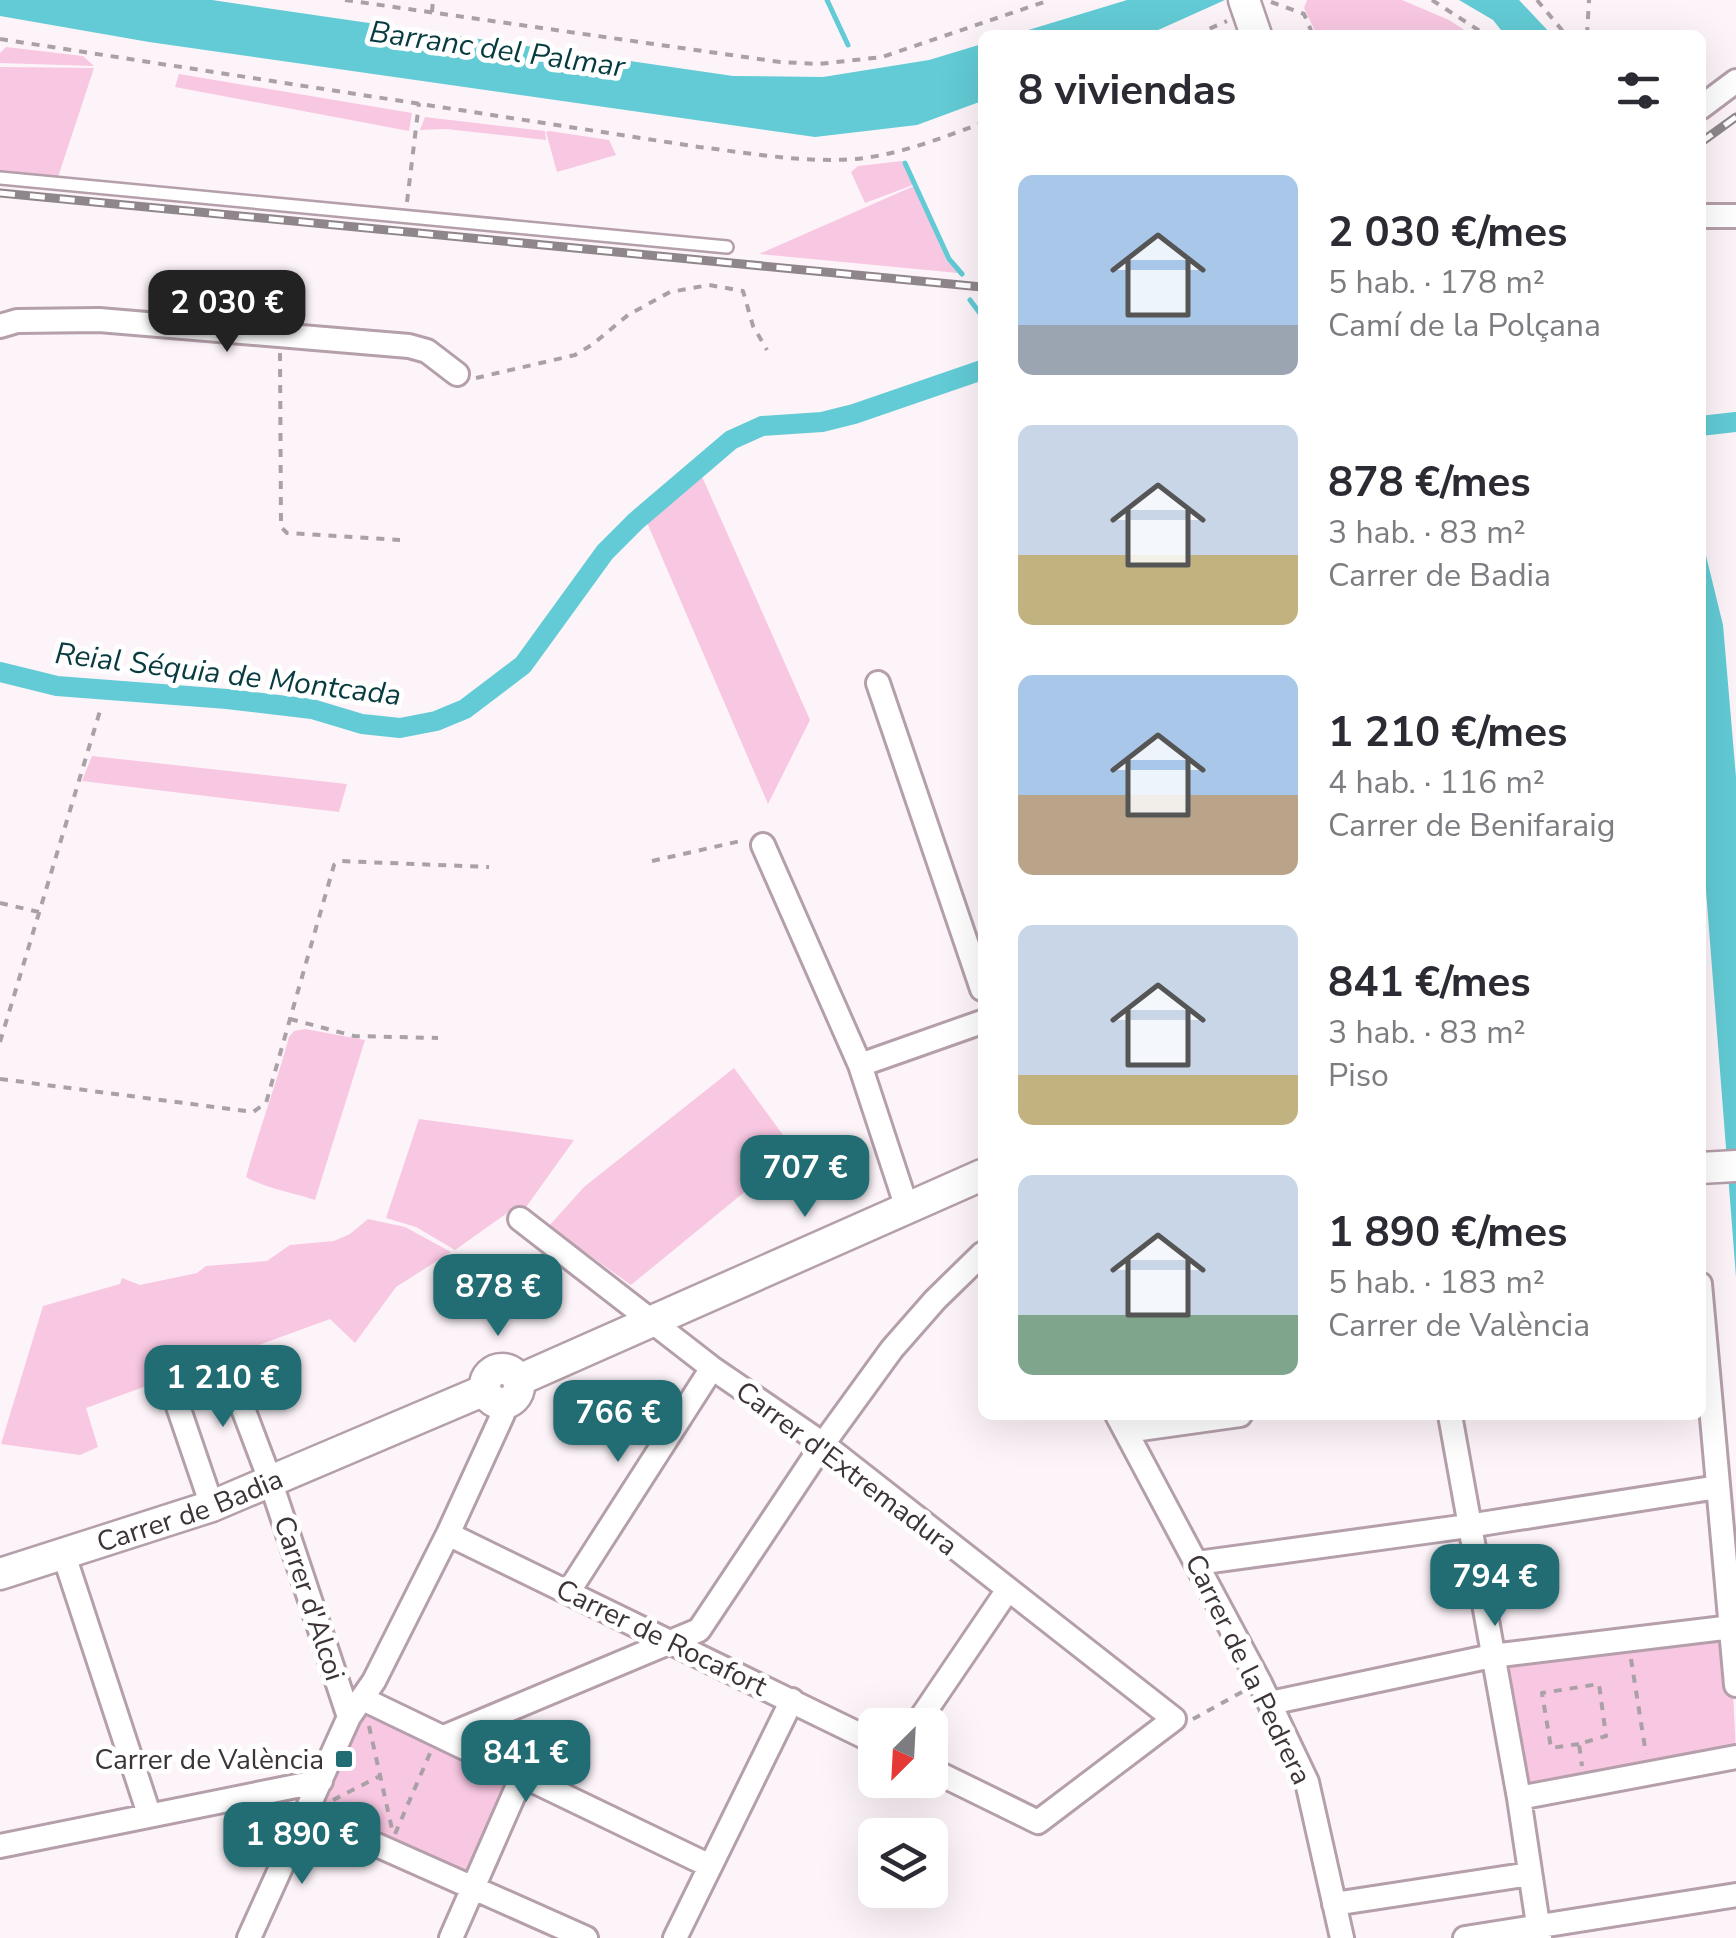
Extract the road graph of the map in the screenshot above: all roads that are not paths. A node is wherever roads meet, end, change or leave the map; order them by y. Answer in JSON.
{"nodes":[{"id":1,"x":1736,"y":81,"type":"edge"},
{"id":2,"x":1706,"y":104,"type":"edge"},
{"id":3,"x":0,"y":178,"type":"edge"},
{"id":4,"x":1706,"y":216,"type":"edge"},
{"id":5,"x":1736,"y":216,"type":"edge"},
{"id":6,"x":727,"y":246,"type":"dead end"},
{"id":7,"x":0,"y":326,"type":"edge"},
{"id":8,"x":457,"y":374,"type":"road end"},
{"id":9,"x":878,"y":683,"type":"dead end"},
{"id":10,"x":763,"y":845,"type":"road end"},
{"id":11,"x":978,"y":970,"type":"edge"},
{"id":12,"x":978,"y":1023,"type":"edge"},
{"id":13,"x":860,"y":1065,"type":"junction"},
{"id":14,"x":1706,"y":1162,"type":"edge"},
{"id":15,"x":1736,"y":1163,"type":"edge"},
{"id":16,"x":978,"y":1177,"type":"edge"},
{"id":17,"x":907,"y":1208,"type":"junction"},
{"id":18,"x":520,"y":1219,"type":"dead end"},
{"id":19,"x":978,"y":1258,"type":"edge"},
{"id":20,"x":652,"y":1320,"type":"junction"},
{"id":21,"x":226,"y":1361,"type":"dead end"},
{"id":22,"x":712,"y":1368,"type":"junction"},
{"id":23,"x":1706,"y":1377,"type":"edge"},
{"id":24,"x":170,"y":1386,"type":"dead end"},
{"id":25,"x":502,"y":1391,"type":"junction"},
{"id":26,"x":1166,"y":1420,"type":"edge"},
{"id":27,"x":1451,"y":1420,"type":"edge"},
{"id":28,"x":1122,"y":1423,"type":"edge"},
{"id":29,"x":823,"y":1444,"type":"junction"},
{"id":30,"x":270,"y":1480,"type":"junction"},
{"id":31,"x":1718,"y":1487,"type":"junction"},
{"id":32,"x":212,"y":1506,"type":"junction"},
{"id":33,"x":1468,"y":1526,"type":"junction"},
{"id":34,"x":448,"y":1534,"type":"junction"},
{"id":35,"x":64,"y":1552,"type":"junction"},
{"id":36,"x":1197,"y":1563,"type":"junction"},
{"id":37,"x":0,"y":1574,"type":"edge"},
{"id":38,"x":1007,"y":1591,"type":"junction"},
{"id":39,"x":568,"y":1592,"type":"junction"},
{"id":40,"x":1732,"y":1627,"type":"junction"},
{"id":41,"x":672,"y":1640,"type":"junction"},
{"id":42,"x":1492,"y":1656,"type":"junction"},
{"id":43,"x":1736,"y":1685,"type":"edge"},
{"id":44,"x":1264,"y":1693,"type":"junction"},
{"id":45,"x":792,"y":1700,"type":"junction"},
{"id":46,"x":928,"y":1708,"type":"edge"},
{"id":47,"x":357,"y":1717,"type":"junction"},
{"id":48,"x":858,"y":1733,"type":"edge"},
{"id":49,"x":438,"y":1742,"type":"junction"},
{"id":50,"x":1736,"y":1756,"type":"edge"},
{"id":51,"x":523,"y":1774,"type":"junction"},
{"id":52,"x":948,"y":1778,"type":"edge"},
{"id":53,"x":327,"y":1784,"type":"junction"},
{"id":54,"x":1519,"y":1798,"type":"junction"},
{"id":55,"x":149,"y":1814,"type":"junction"},
{"id":56,"x":307,"y":1814,"type":"junction"},
{"id":57,"x":0,"y":1846,"type":"edge"},
{"id":58,"x":710,"y":1866,"type":"junction"},
{"id":59,"x":1530,"y":1874,"type":"junction"},
{"id":60,"x":473,"y":1888,"type":"junction"},
{"id":61,"x":1736,"y":1895,"type":"edge"},
{"id":62,"x":1334,"y":1904,"type":"junction"},
{"id":63,"x":1539,"y":1932,"type":"edge"},
{"id":64,"x":249,"y":1938,"type":"edge"},
{"id":65,"x":451,"y":1938,"type":"edge"},
{"id":66,"x":586,"y":1938,"type":"edge"},
{"id":67,"x":674,"y":1938,"type":"edge"},
{"id":68,"x":1342,"y":1938,"type":"edge"},
{"id":69,"x":1465,"y":1938,"type":"edge"}],
"edges":[{"from":1,"to":2,"type":"street"},
{"from":3,"to":6,"type":"lane"},
{"from":4,"to":5,"type":"street"},
{"from":7,"to":8,"type":"street"},
{"from":9,"to":11,"type":"street"},
{"from":10,"to":13,"type":"street"},
{"from":12,"to":13,"type":"street"},
{"from":13,"to":17,"type":"street"},
{"from":14,"to":15,"type":"street"},
{"from":16,"to":17,"type":"street","name":"Carrer de Badia"},
{"from":17,"to":20,"type":"street","name":"Carrer de Badia"},
{"from":18,"to":20,"type":"street","name":"Carrer d'Extremadura"},
{"from":19,"to":29,"type":"street"},
{"from":20,"to":22,"type":"street","name":"Carrer d'Extremadura"},
{"from":20,"to":25,"type":"street","name":"Carrer de Badia"},
{"from":21,"to":30,"type":"street","name":"Carrer d'Alcoi"},
{"from":22,"to":29,"type":"street","name":"Carrer d'Extremadura"},
{"from":22,"to":39,"type":"street"},
{"from":23,"to":31,"type":"street"},
{"from":24,"to":32,"type":"street"},
{"from":25,"to":30,"type":"street","name":"Carrer de Badia"},
{"from":25,"to":34,"type":"street"},
{"from":26,"to":28,"type":"street"},
{"from":27,"to":33,"type":"street"},
{"from":28,"to":36,"type":"street","name":"Carrer de la Pedrera"},
{"from":29,"to":38,"type":"street","name":"Carrer d'Extremadura"},
{"from":29,"to":41,"type":"street"},
{"from":30,"to":32,"type":"street","name":"Carrer de Badia"},
{"from":30,"to":47,"type":"street","name":"Carrer d'Alcoi"},
{"from":31,"to":33,"type":"street"},
{"from":31,"to":40,"type":"street"},
{"from":32,"to":35,"type":"street","name":"Carrer de Badia"},
{"from":33,"to":36,"type":"street"},
{"from":33,"to":42,"type":"street"},
{"from":34,"to":39,"type":"street","name":"Carrer de Rocafort"},
{"from":34,"to":47,"type":"street"},
{"from":35,"to":37,"type":"street","name":"Carrer de Badia"},
{"from":35,"to":55,"type":"street"},
{"from":36,"to":44,"type":"street","name":"Carrer de la Pedrera"},
{"from":38,"to":46,"type":"street"},
{"from":38,"to":52,"type":"street","name":"Carrer d'Extremadura"},
{"from":39,"to":41,"type":"street","name":"Carrer de Rocafort"},
{"from":40,"to":42,"type":"street"},
{"from":40,"to":43,"type":"street"},
{"from":41,"to":45,"type":"street","name":"Carrer de Rocafort"},
{"from":41,"to":49,"type":"street"},
{"from":42,"to":44,"type":"street"},
{"from":42,"to":54,"type":"street"},
{"from":44,"to":62,"type":"street","name":"Carrer de la Pedrera"},
{"from":45,"to":48,"type":"street","name":"Carrer de Rocafort"},
{"from":45,"to":58,"type":"street"},
{"from":47,"to":49,"type":"street"},
{"from":47,"to":53,"type":"street"},
{"from":49,"to":51,"type":"street"},
{"from":50,"to":54,"type":"street"},
{"from":51,"to":58,"type":"street"},
{"from":51,"to":60,"type":"street"},
{"from":53,"to":55,"type":"street"},
{"from":53,"to":56,"type":"street"},
{"from":54,"to":59,"type":"street"},
{"from":55,"to":57,"type":"street"},
{"from":56,"to":60,"type":"street"},
{"from":56,"to":64,"type":"street"},
{"from":58,"to":67,"type":"street"},
{"from":59,"to":62,"type":"street"},
{"from":59,"to":63,"type":"street"},
{"from":60,"to":65,"type":"street"},
{"from":60,"to":66,"type":"street"},
{"from":61,"to":63,"type":"street"},
{"from":62,"to":68,"type":"street","name":"Carrer de la Pedrera"},
{"from":63,"to":69,"type":"street"}]}
